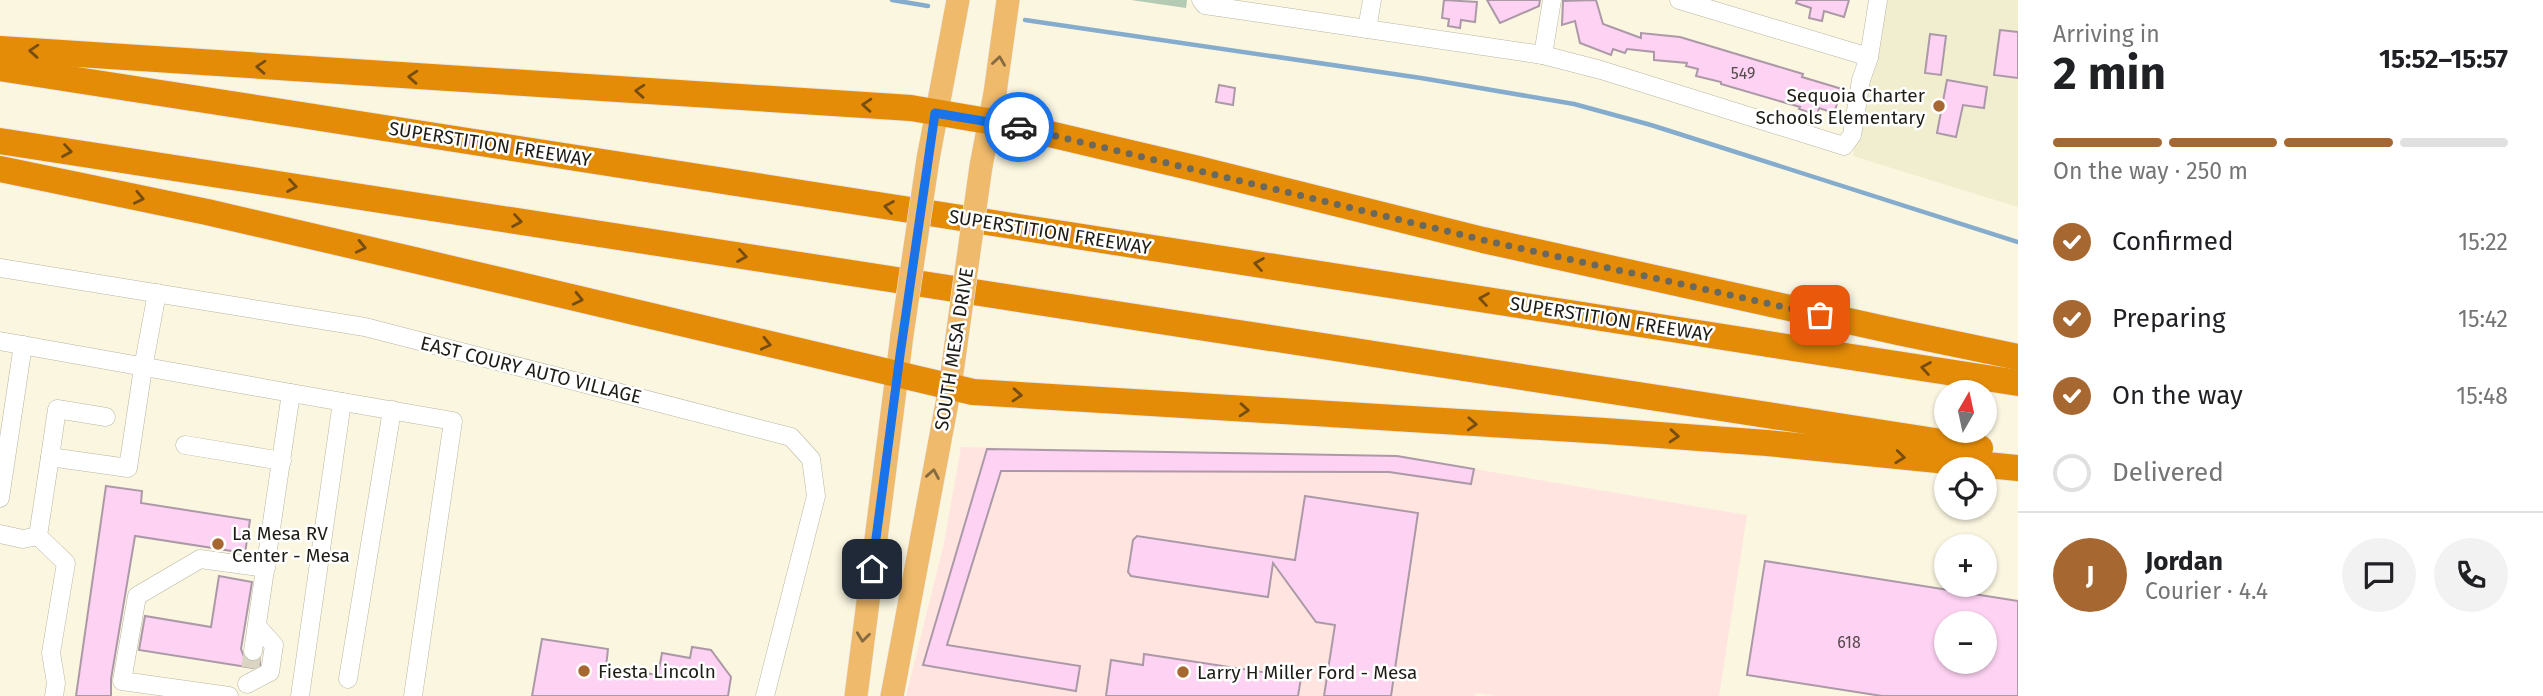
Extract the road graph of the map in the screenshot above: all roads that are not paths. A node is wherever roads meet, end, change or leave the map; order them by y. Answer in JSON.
{"nodes":[{"id":1,"x":958,"y":0,"type":"edge"},
{"id":2,"x":1008,"y":0,"type":"edge"},
{"id":3,"x":1201,"y":0,"type":"edge"},
{"id":4,"x":1372,"y":0,"type":"edge"},
{"id":5,"x":1552,"y":0,"type":"edge"},
{"id":6,"x":1679,"y":0,"type":"edge"},
{"id":7,"x":1878,"y":0,"type":"edge"},
{"id":8,"x":1367,"y":29,"type":"junction"},
{"id":9,"x":0,"y":49,"type":"edge"},
{"id":10,"x":1543,"y":55,"type":"junction"},
{"id":11,"x":1869,"y":57,"type":"junction"},
{"id":12,"x":0,"y":68,"type":"edge"},
{"id":13,"x":935,"y":113,"type":"junction"},
{"id":14,"x":990,"y":122,"type":"junction"},
{"id":15,"x":0,"y":141,"type":"edge"},
{"id":16,"x":0,"y":169,"type":"edge"},
{"id":17,"x":0,"y":268,"type":"edge"},
{"id":18,"x":157,"y":293,"type":"junction"},
{"id":19,"x":0,"y":341,"type":"edge"},
{"id":20,"x":23,"y":345,"type":"junction"},
{"id":21,"x":2018,"y":357,"type":"edge"},
{"id":22,"x":143,"y":368,"type":"junction"},
{"id":23,"x":897,"y":375,"type":"junction"},
{"id":24,"x":2018,"y":383,"type":"edge"},
{"id":25,"x":950,"y":387,"type":"junction"},
{"id":26,"x":291,"y":393,"type":"junction"},
{"id":27,"x":342,"y":402,"type":"junction"},
{"id":28,"x":392,"y":410,"type":"junction"},
{"id":29,"x":106,"y":416,"type":"dead end"},
{"id":30,"x":185,"y":445,"type":"dead end"},
{"id":31,"x":2018,"y":454,"type":"edge"},
{"id":32,"x":50,"y":457,"type":"junction"},
{"id":33,"x":282,"y":461,"type":"junction"},
{"id":34,"x":2018,"y":468,"type":"edge"},
{"id":35,"x":0,"y":498,"type":"edge"},
{"id":36,"x":0,"y":534,"type":"edge"},
{"id":37,"x":38,"y":536,"type":"junction"},
{"id":38,"x":267,"y":568,"type":"junction"},
{"id":39,"x":257,"y":626,"type":"junction"},
{"id":40,"x":247,"y":675,"type":"edge"},
{"id":41,"x":348,"y":679,"type":"dead end"},
{"id":42,"x":54,"y":696,"type":"edge"},
{"id":43,"x":229,"y":696,"type":"edge"},
{"id":44,"x":300,"y":696,"type":"edge"},
{"id":45,"x":413,"y":696,"type":"edge"},
{"id":46,"x":765,"y":696,"type":"edge"},
{"id":47,"x":856,"y":696,"type":"edge"},
{"id":48,"x":892,"y":696,"type":"edge"}],
"edges":[{"from":1,"to":13,"type":"main road"},
{"from":14,"to":2,"type":"main road","name":"SOUTH MESA DRIVE","one_way":true},
{"from":3,"to":8,"type":"street"},
{"from":4,"to":8,"type":"street"},
{"from":5,"to":10,"type":"street"},
{"from":6,"to":11,"type":"street"},
{"from":7,"to":11,"type":"street"},
{"from":8,"to":10,"type":"street"},
{"from":13,"to":9,"type":"highway","one_way":true},
{"from":10,"to":11,"type":"street"},
{"from":24,"to":12,"type":"highway","name":"SUPERSTITION FREEWAY","one_way":true},
{"from":13,"to":14,"type":"highway"},
{"from":13,"to":23,"type":"main road","bridge":true},
{"from":14,"to":21,"type":"highway"},
{"from":14,"to":25,"type":"main road","name":"SOUTH MESA DRIVE","bridge":true},
{"from":15,"to":31,"type":"highway","one_way":true},
{"from":16,"to":23,"type":"highway","one_way":true},
{"from":17,"to":18,"type":"street","name":"EAST COURY AUTO VILLAGE"},
{"from":18,"to":22,"type":"street"},
{"from":18,"to":46,"type":"street","name":"EAST COURY AUTO VILLAGE"},
{"from":19,"to":20,"type":"street"},
{"from":20,"to":22,"type":"street"},
{"from":20,"to":35,"type":"street"},
{"from":22,"to":26,"type":"street"},
{"from":22,"to":32,"type":"street"},
{"from":23,"to":25,"type":"highway"},
{"from":23,"to":47,"type":"main road","one_way":true},
{"from":25,"to":34,"type":"highway","one_way":true},
{"from":48,"to":25,"type":"main road","name":"SOUTH MESA DRIVE","one_way":true},
{"from":26,"to":27,"type":"street"},
{"from":26,"to":33,"type":"street"},
{"from":27,"to":28,"type":"street"},
{"from":27,"to":44,"type":"street"},
{"from":28,"to":41,"type":"street"},
{"from":28,"to":45,"type":"street"},
{"from":29,"to":32,"type":"street"},
{"from":30,"to":33,"type":"street"},
{"from":32,"to":37,"type":"street"},
{"from":33,"to":38,"type":"street"},
{"from":36,"to":37,"type":"street"},
{"from":37,"to":42,"type":"street"},
{"from":38,"to":39,"type":"street"},
{"from":38,"to":43,"type":"street"},
{"from":39,"to":40,"type":"street"},
{"from":39,"to":40,"type":"street"}]}
